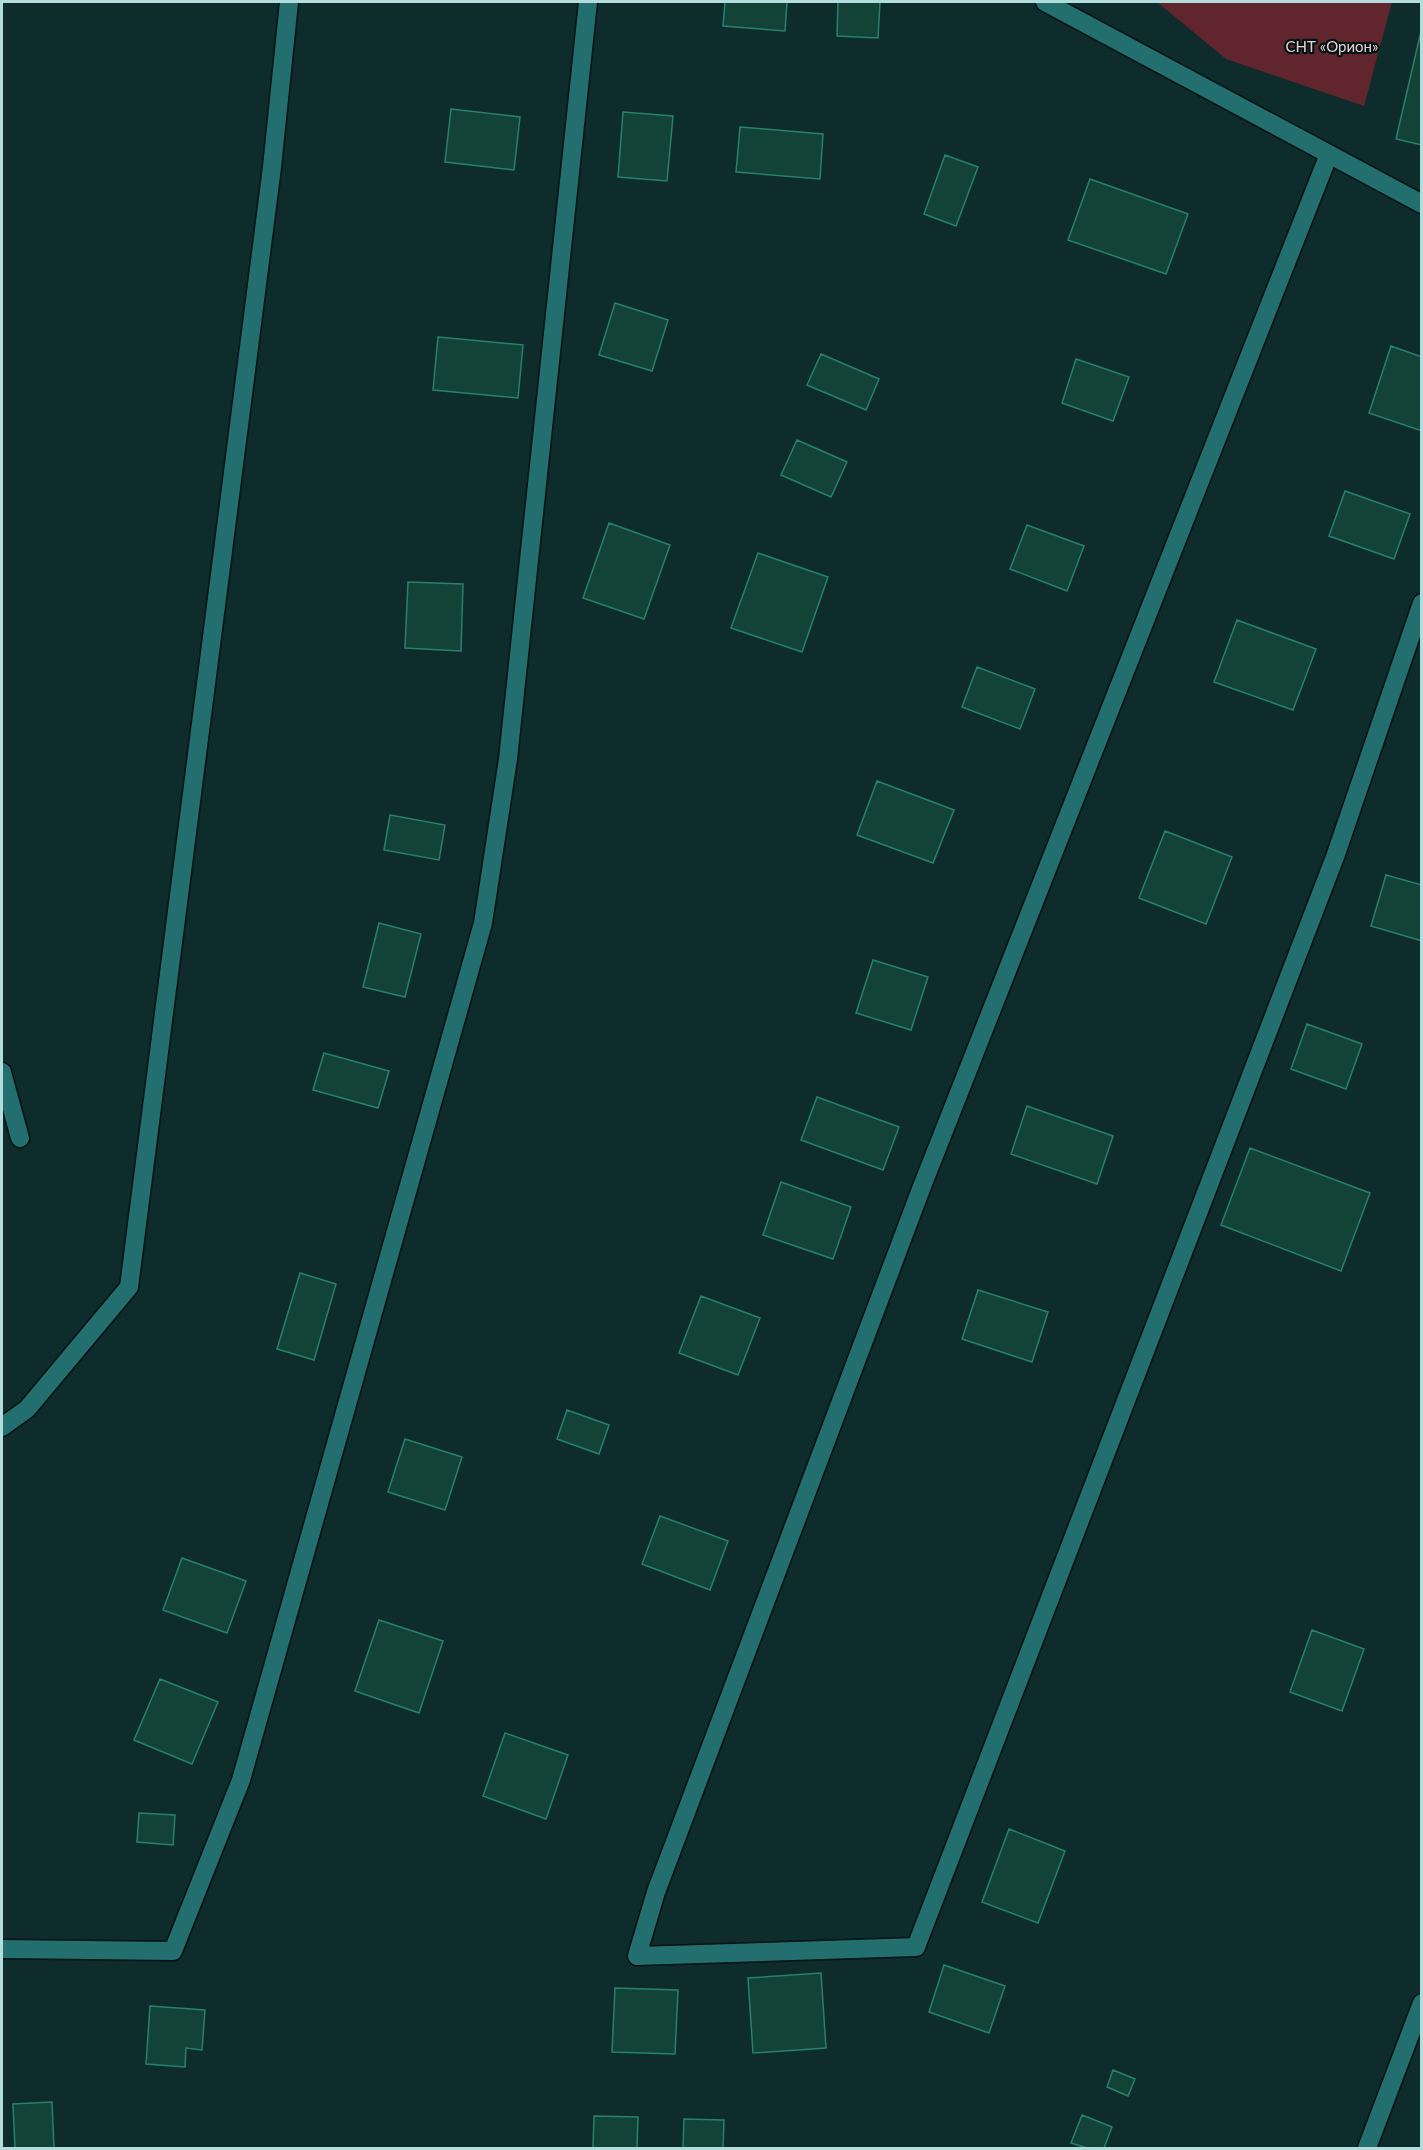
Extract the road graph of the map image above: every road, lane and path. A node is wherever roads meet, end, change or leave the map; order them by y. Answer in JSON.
{"nodes":[{"id":1,"x":289,"y":2,"type":"edge"},
{"id":2,"x":588,"y":2,"type":"edge"},
{"id":3,"x":1045,"y":2,"type":"edge"},
{"id":4,"x":1329,"y":154,"type":"junction"},
{"id":5,"x":1422,"y":204,"type":"edge"},
{"id":6,"x":1422,"y":603,"type":"edge"},
{"id":7,"x":2,"y":1072,"type":"edge"},
{"id":8,"x":20,"y":1138,"type":"dead end"},
{"id":9,"x":2,"y":1428,"type":"edge"},
{"id":10,"x":2,"y":1949,"type":"edge"},
{"id":11,"x":1422,"y":2003,"type":"edge"},
{"id":12,"x":1367,"y":2148,"type":"edge"}],
"edges":[{"from":1,"to":9,"type":"street"},
{"from":2,"to":10,"type":"street"},
{"from":3,"to":4,"type":"street"},
{"from":4,"to":5,"type":"street"},
{"from":4,"to":6,"type":"street"},
{"from":7,"to":8,"type":"street"},
{"from":11,"to":12,"type":"street"}]}
